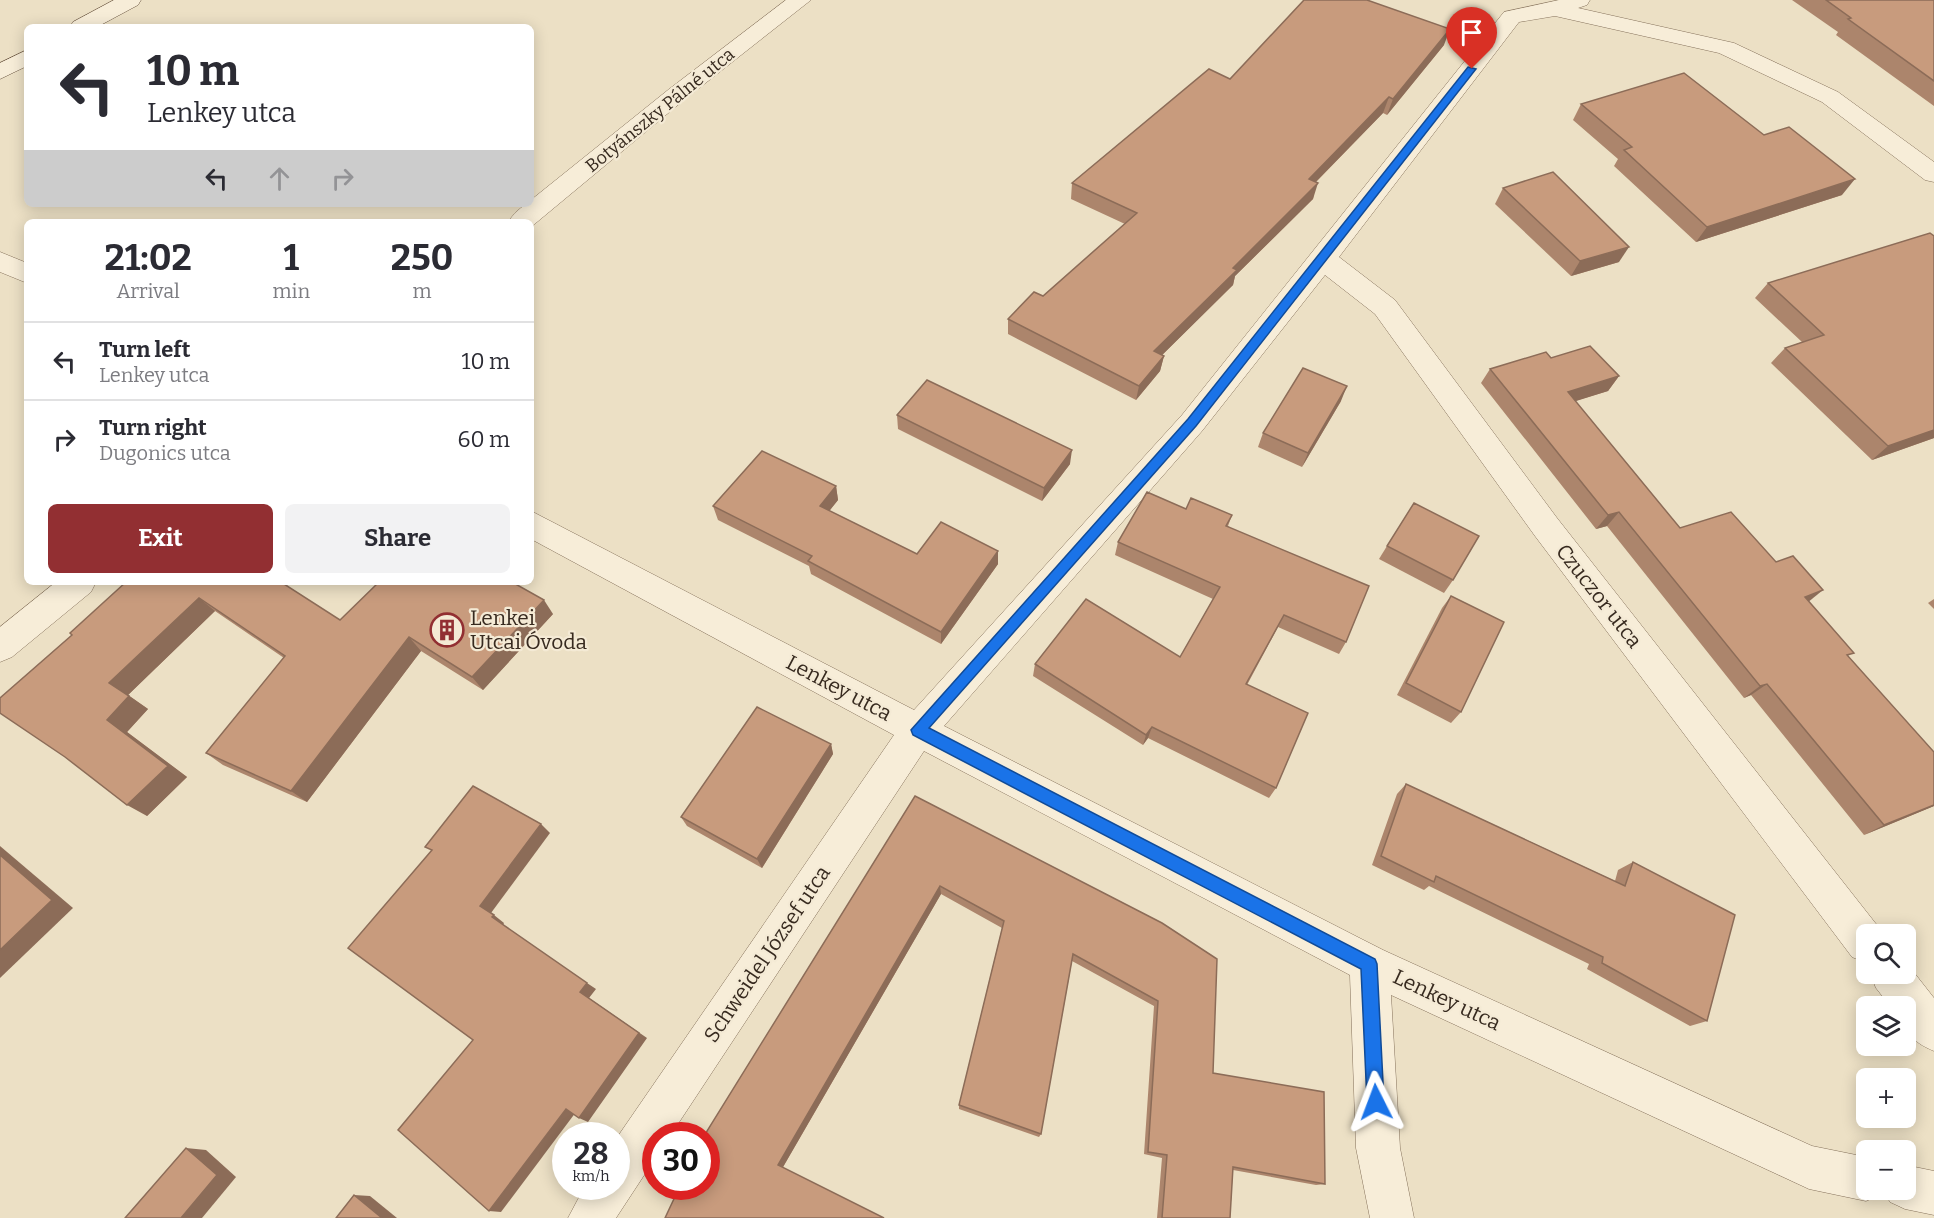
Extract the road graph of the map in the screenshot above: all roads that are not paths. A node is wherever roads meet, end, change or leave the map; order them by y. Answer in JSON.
{"nodes":[{"id":1,"x":130,"y":0,"type":"edge"},
{"id":2,"x":800,"y":0,"type":"edge"},
{"id":3,"x":1524,"y":0,"type":"edge"},
{"id":4,"x":1567,"y":4,"type":"edge"},
{"id":5,"x":86,"y":24,"type":"edge"},
{"id":6,"x":24,"y":59,"type":"edge"},
{"id":7,"x":0,"y":72,"type":"edge"},
{"id":8,"x":1934,"y":174,"type":"edge"},
{"id":9,"x":525,"y":219,"type":"edge"},
{"id":10,"x":1323,"y":259,"type":"junction"},
{"id":11,"x":0,"y":261,"type":"edge"},
{"id":12,"x":24,"y":273,"type":"edge"},
{"id":13,"x":534,"y":526,"type":"edge"},
{"id":14,"x":76,"y":585,"type":"edge"},
{"id":15,"x":0,"y":647,"type":"edge"},
{"id":16,"x":918,"y":730,"type":"junction"},
{"id":17,"x":1856,"y":930,"type":"edge"},
{"id":18,"x":1369,"y":964,"type":"junction"},
{"id":19,"x":1898,"y":984,"type":"edge"},
{"id":20,"x":1934,"y":1031,"type":"edge"},
{"id":21,"x":630,"y":1157,"type":"edge"},
{"id":22,"x":1856,"y":1177,"type":"edge"},
{"id":23,"x":1916,"y":1190,"type":"edge"},
{"id":24,"x":1934,"y":1194,"type":"edge"},
{"id":25,"x":602,"y":1200,"type":"edge"},
{"id":26,"x":590,"y":1218,"type":"edge"},
{"id":27,"x":1392,"y":1218,"type":"edge"}],
"edges":[{"from":1,"to":5,"type":"street"},
{"from":2,"to":9,"type":"street","name":"Botyánszky Pálné utca"},
{"from":3,"to":4,"type":"street"},
{"from":4,"to":8,"type":"street"},
{"from":4,"to":10,"type":"street","name":"Schweidel József utca"},
{"from":6,"to":7,"type":"street"},
{"from":10,"to":16,"type":"street","name":"Schweidel József utca"},
{"from":10,"to":17,"type":"street","name":"Czuczor utca"},
{"from":11,"to":12,"type":"street"},
{"from":13,"to":16,"type":"street","name":"Lenkey utca"},
{"from":14,"to":15,"type":"street"},
{"from":16,"to":18,"type":"street","name":"Lenkey utca"},
{"from":16,"to":21,"type":"street","name":"Schweidel József utca"},
{"from":18,"to":22,"type":"street","name":"Lenkey utca"},
{"from":18,"to":27,"type":"street"},
{"from":19,"to":20,"type":"street"},
{"from":23,"to":24,"type":"street"},
{"from":25,"to":26,"type":"street"}]}
